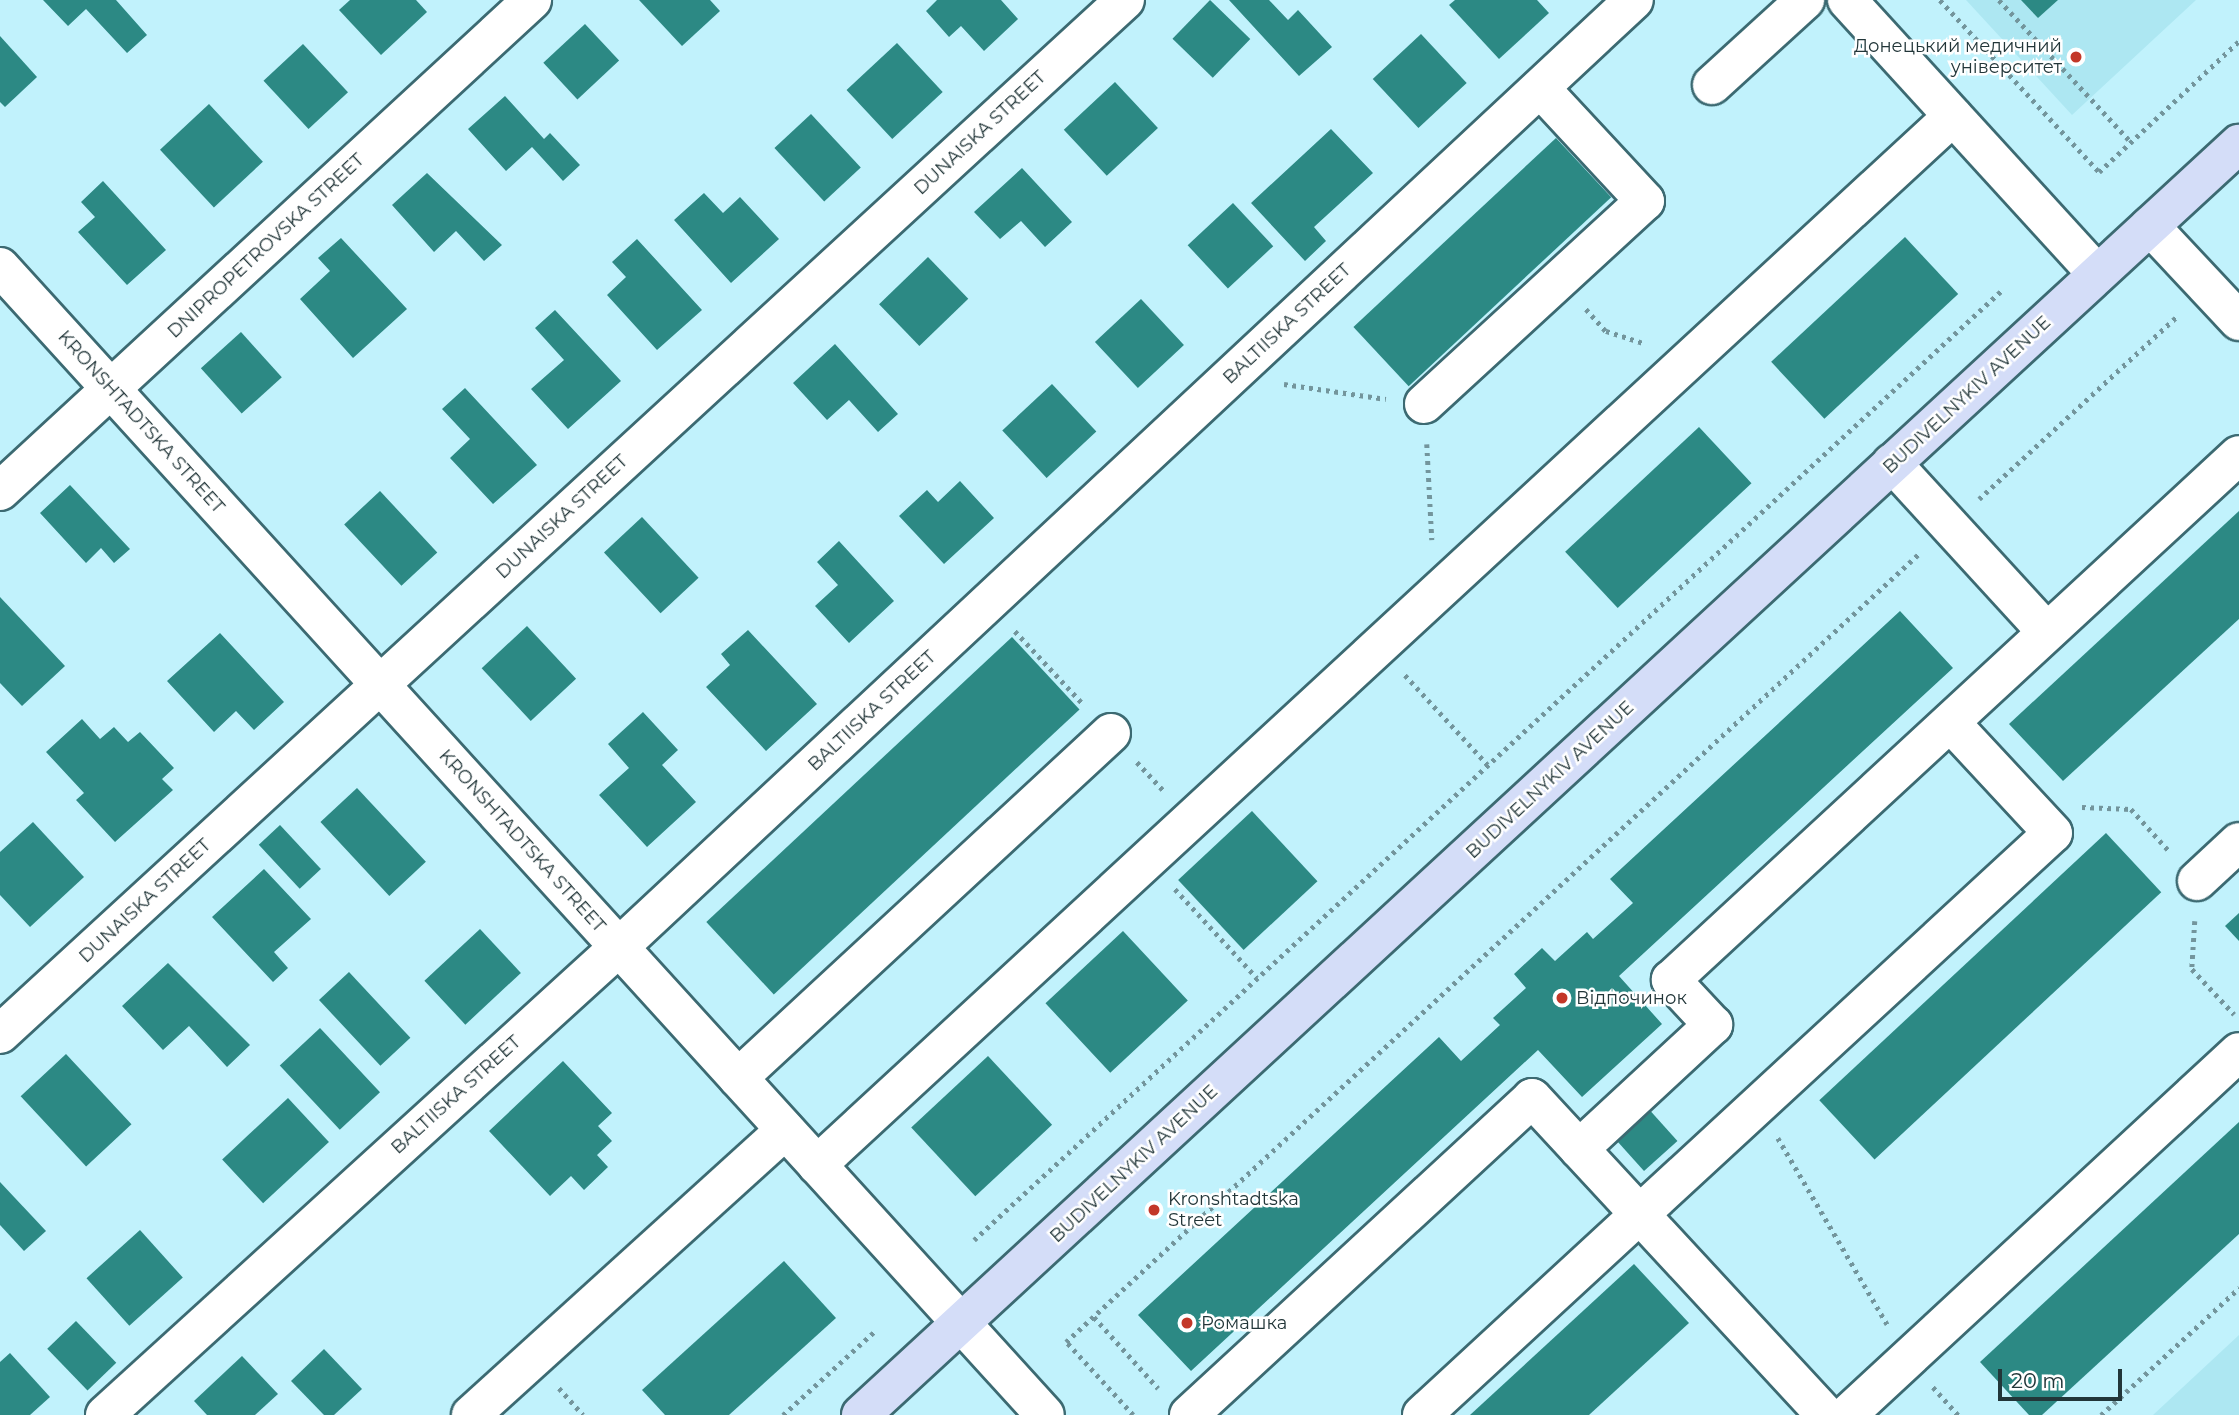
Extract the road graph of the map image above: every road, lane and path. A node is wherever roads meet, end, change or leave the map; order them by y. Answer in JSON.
{"nodes":[{"id":1,"x":532,"y":0,"type":"edge"},
{"id":2,"x":1125,"y":0,"type":"edge"},
{"id":3,"x":1634,"y":0,"type":"edge"},
{"id":4,"x":1805,"y":0,"type":"edge"},
{"id":5,"x":1847,"y":0,"type":"edge"},
{"id":6,"x":1940,"y":0,"type":"edge"},
{"id":7,"x":1999,"y":0,"type":"edge"},
{"id":8,"x":2239,"y":41,"type":"edge"},
{"id":9,"x":1712,"y":85,"type":"dead end"},
{"id":10,"x":1540,"y":88,"type":"junction"},
{"id":11,"x":1953,"y":116,"type":"junction"},
{"id":12,"x":2131,"y":142,"type":"junction"},
{"id":13,"x":2239,"y":144,"type":"edge"},
{"id":14,"x":2150,"y":226,"type":"junction"},
{"id":15,"x":0,"y":267,"type":"edge"},
{"id":16,"x":2098,"y":274,"type":"junction"},
{"id":17,"x":1559,"y":281,"type":"junction"},
{"id":18,"x":2003,"y":290,"type":"dead end"},
{"id":19,"x":2177,"y":316,"type":"dead end"},
{"id":20,"x":2239,"y":321,"type":"edge"},
{"id":21,"x":1691,"y":358,"type":"junction"},
{"id":22,"x":1231,"y":376,"type":"junction"},
{"id":23,"x":111,"y":389,"type":"junction"},
{"id":24,"x":1424,"y":404,"type":"junction"},
{"id":25,"x":2239,"y":455,"type":"edge"},
{"id":26,"x":1892,"y":463,"type":"junction"},
{"id":27,"x":0,"y":491,"type":"edge"},
{"id":28,"x":1950,"y":526,"type":"junction"},
{"id":29,"x":1435,"y":594,"type":"junction"},
{"id":30,"x":2047,"y":632,"type":"junction"},
{"id":31,"x":1379,"y":646,"type":"junction"},
{"id":32,"x":380,"y":684,"type":"junction"},
{"id":33,"x":1950,"y":722,"type":"junction"},
{"id":34,"x":1111,"y":733,"type":"dead end"},
{"id":35,"x":1488,"y":765,"type":"junction"},
{"id":36,"x":2081,"y":807,"type":"dead end"},
{"id":37,"x":2239,"y":842,"type":"edge"},
{"id":38,"x":1147,"y":859,"type":"junction"},
{"id":39,"x":2197,"y":881,"type":"junction"},
{"id":40,"x":619,"y":947,"type":"junction"},
{"id":41,"x":1257,"y":978,"type":"junction"},
{"id":42,"x":2239,"y":1020,"type":"edge"},
{"id":43,"x":0,"y":1034,"type":"edge"},
{"id":44,"x":2239,"y":1052,"type":"edge"},
{"id":45,"x":737,"y":1078,"type":"junction"},
{"id":46,"x":1759,"y":1104,"type":"junction"},
{"id":47,"x":785,"y":1130,"type":"junction"},
{"id":48,"x":1579,"y":1149,"type":"junction"},
{"id":49,"x":817,"y":1165,"type":"junction"},
{"id":50,"x":1639,"y":1214,"type":"junction"},
{"id":51,"x":974,"y":1240,"type":"dead end"},
{"id":52,"x":2239,"y":1288,"type":"edge"},
{"id":53,"x":1093,"y":1317,"type":"junction"},
{"id":54,"x":961,"y":1324,"type":"junction"},
{"id":55,"x":874,"y":1332,"type":"dead end"},
{"id":56,"x":1907,"y":1359,"type":"junction"},
{"id":57,"x":1177,"y":1405,"type":"edge"},
{"id":58,"x":118,"y":1411,"type":"edge"},
{"id":59,"x":471,"y":1415,"type":"edge"},
{"id":60,"x":783,"y":1415,"type":"edge"},
{"id":61,"x":861,"y":1415,"type":"edge"},
{"id":62,"x":1045,"y":1415,"type":"edge"},
{"id":63,"x":1133,"y":1415,"type":"edge"},
{"id":64,"x":1422,"y":1415,"type":"edge"},
{"id":65,"x":1826,"y":1415,"type":"edge"},
{"id":66,"x":1847,"y":1415,"type":"edge"},
{"id":67,"x":2101,"y":1415,"type":"edge"}],
"edges":[{"from":1,"to":23,"type":"street","name":"DNIPROPETROVSKA STREET"},
{"from":2,"to":32,"type":"street","name":"DUNAISKA STREET"},
{"from":3,"to":10,"type":"street","name":"BALTIISKA STREET"},
{"from":4,"to":9,"type":"street"},
{"from":5,"to":11,"type":"street"},
{"from":6,"to":12,"type":"path"},
{"from":7,"to":12,"type":"path"},
{"from":8,"to":12,"type":"path"},
{"from":10,"to":17,"type":"street"},
{"from":10,"to":22,"type":"street","name":"BALTIISKA STREET"},
{"from":11,"to":16,"type":"street"},
{"from":11,"to":21,"type":"street"},
{"from":13,"to":14,"type":"main road","name":"BUDIVELNYKIV AVENUE"},
{"from":14,"to":16,"type":"main road","name":"BUDIVELNYKIV AVENUE"},
{"from":14,"to":20,"type":"street"},
{"from":15,"to":23,"type":"street","name":"KRONSHTADTSKA STREET"},
{"from":16,"to":26,"type":"main road","name":"BUDIVELNYKIV AVENUE"},
{"from":17,"to":21,"type":"path"},
{"from":17,"to":24,"type":"street"},
{"from":18,"to":35,"type":"path"},
{"from":19,"to":28,"type":"path"},
{"from":21,"to":29,"type":"street"},
{"from":22,"to":24,"type":"path"},
{"from":22,"to":40,"type":"street","name":"BALTIISKA STREET"},
{"from":23,"to":27,"type":"street","name":"DNIPROPETROVSKA STREET"},
{"from":23,"to":32,"type":"street","name":"KRONSHTADTSKA STREET"},
{"from":24,"to":29,"type":"path"},
{"from":25,"to":30,"type":"street"},
{"from":26,"to":28,"type":"street"},
{"from":26,"to":54,"type":"main road","name":"BUDIVELNYKIV AVENUE"},
{"from":28,"to":30,"type":"street"},
{"from":28,"to":53,"type":"path"},
{"from":29,"to":31,"type":"street"},
{"from":30,"to":33,"type":"street"},
{"from":31,"to":35,"type":"path"},
{"from":31,"to":38,"type":"street"},
{"from":32,"to":40,"type":"street","name":"KRONSHTADTSKA STREET"},
{"from":32,"to":43,"type":"street","name":"DUNAISKA STREET"},
{"from":33,"to":46,"type":"street"},
{"from":33,"to":48,"type":"street"},
{"from":34,"to":45,"type":"street"},
{"from":35,"to":41,"type":"path"},
{"from":36,"to":39,"type":"path"},
{"from":37,"to":39,"type":"street"},
{"from":38,"to":41,"type":"path"},
{"from":38,"to":49,"type":"street"},
{"from":39,"to":42,"type":"path"},
{"from":40,"to":45,"type":"street","name":"KRONSHTADTSKA STREET"},
{"from":40,"to":58,"type":"street","name":"BALTIISKA STREET"},
{"from":41,"to":51,"type":"path"},
{"from":44,"to":56,"type":"street"},
{"from":45,"to":47,"type":"street","name":"KRONSHTADTSKA STREET"},
{"from":46,"to":50,"type":"street"},
{"from":46,"to":56,"type":"path"},
{"from":47,"to":49,"type":"street","name":"KRONSHTADTSKA STREET"},
{"from":47,"to":59,"type":"street"},
{"from":48,"to":50,"type":"street"},
{"from":48,"to":57,"type":"street"},
{"from":49,"to":54,"type":"street","name":"KRONSHTADTSKA STREET"},
{"from":50,"to":64,"type":"street"},
{"from":50,"to":65,"type":"street"},
{"from":52,"to":67,"type":"path"},
{"from":53,"to":57,"type":"path"},
{"from":53,"to":63,"type":"path"},
{"from":54,"to":61,"type":"main road","name":"BUDIVELNYKIV AVENUE"},
{"from":54,"to":62,"type":"street","name":"KRONSHTADTSKA STREET"},
{"from":55,"to":60,"type":"path"},
{"from":56,"to":66,"type":"street"}]}
